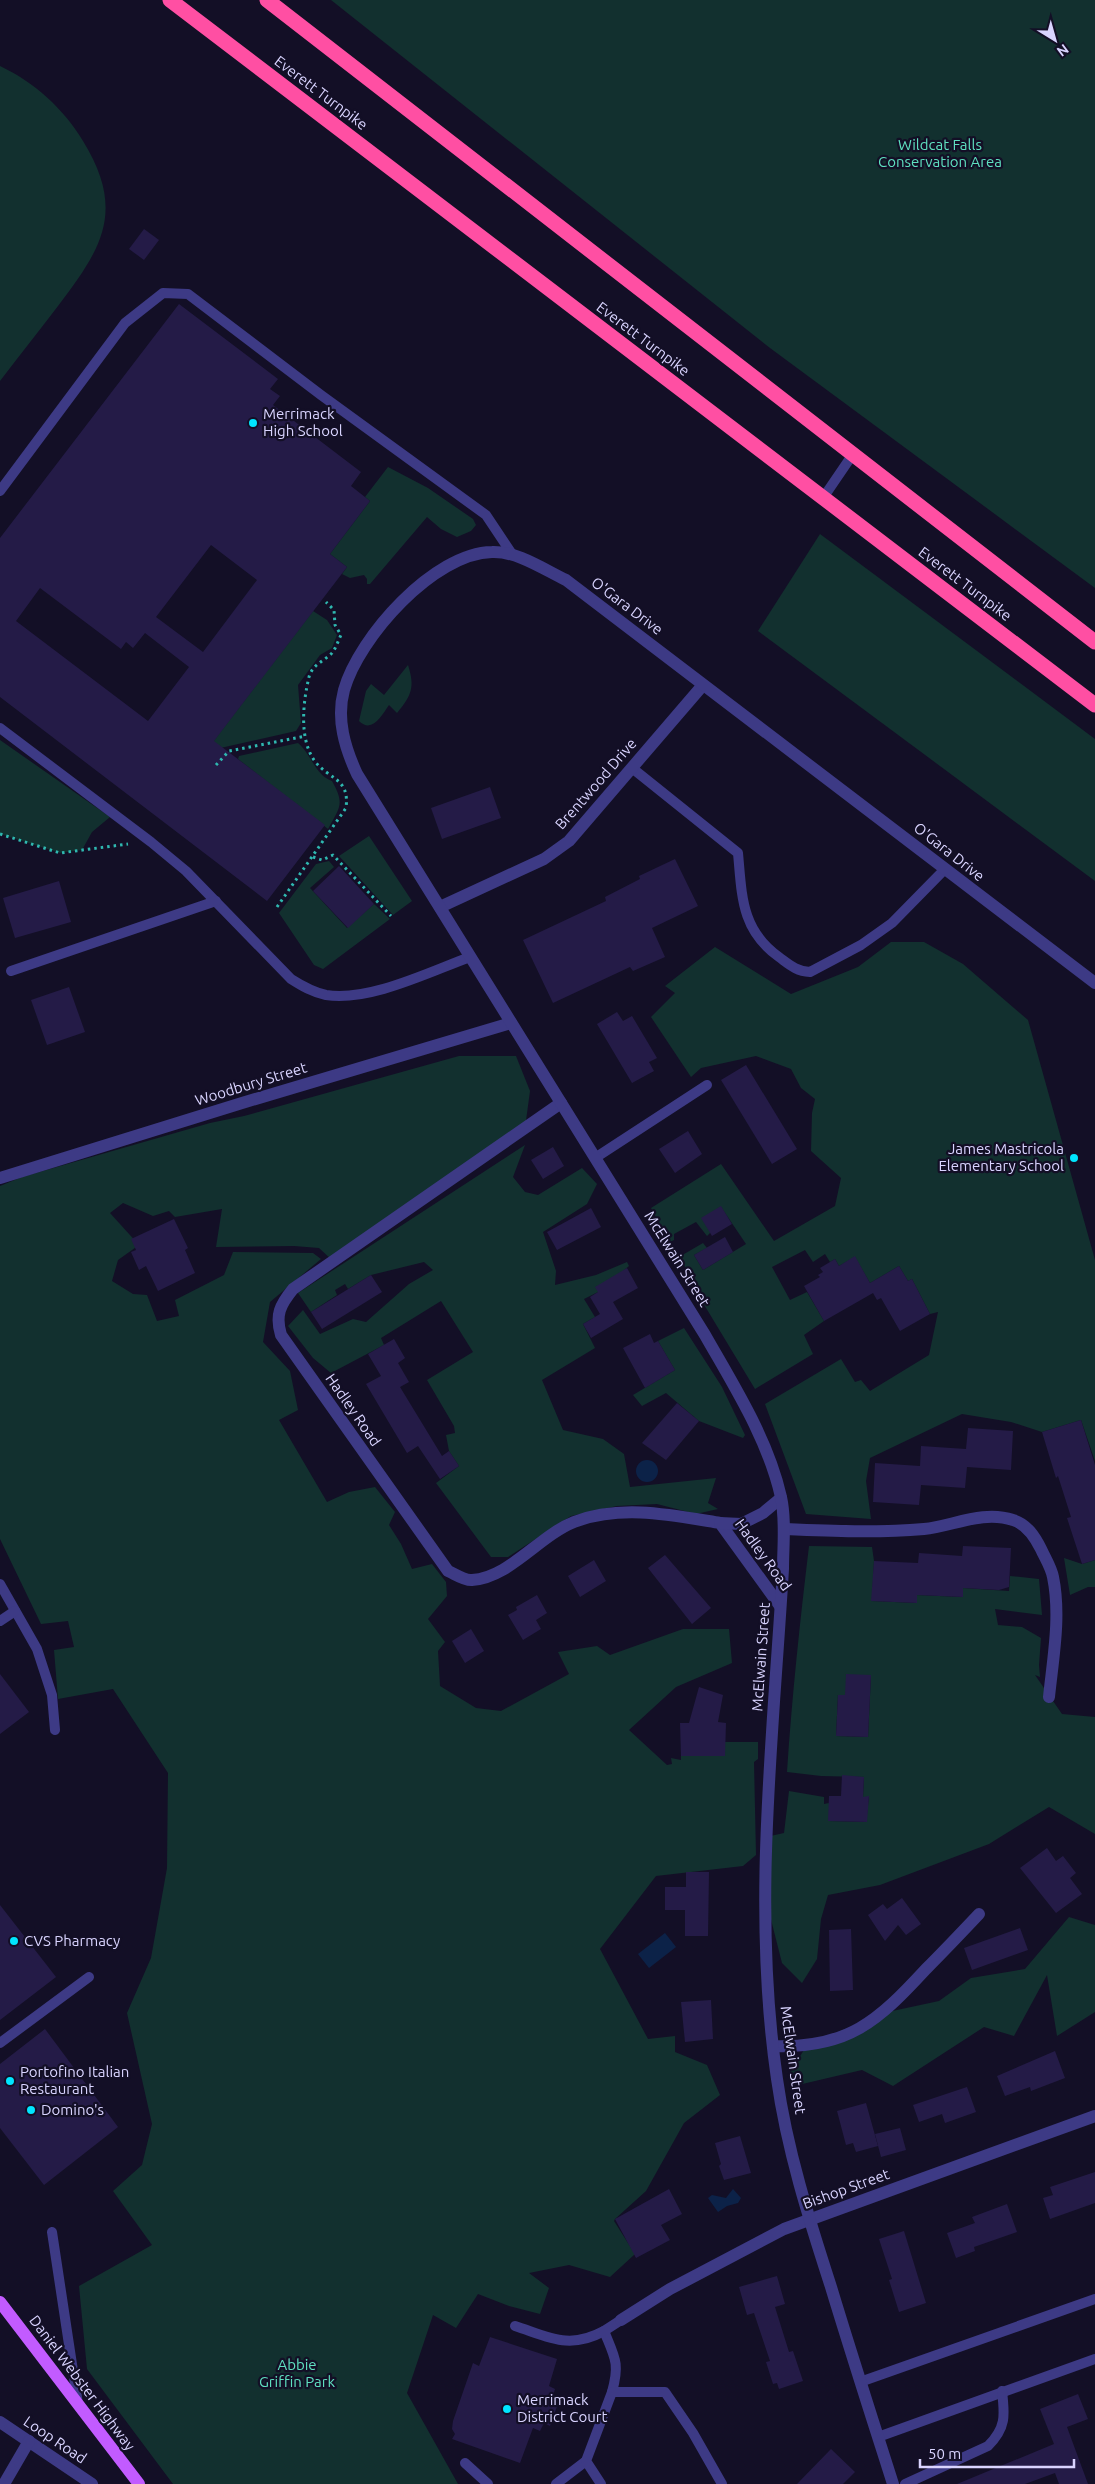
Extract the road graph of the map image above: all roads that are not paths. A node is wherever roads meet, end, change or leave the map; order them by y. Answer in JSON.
{"nodes":[{"id":1,"x":170,"y":0,"type":"edge"},
{"id":2,"x":267,"y":0,"type":"edge"},
{"id":3,"x":853,"y":454,"type":"junction"},
{"id":4,"x":0,"y":491,"type":"edge"},
{"id":5,"x":822,"y":498,"type":"junction"},
{"id":6,"x":512,"y":554,"type":"junction"},
{"id":7,"x":1095,"y":642,"type":"edge"},
{"id":8,"x":703,"y":685,"type":"junction"},
{"id":9,"x":1095,"y":705,"type":"edge"},
{"id":10,"x":0,"y":728,"type":"edge"},
{"id":11,"x":632,"y":768,"type":"junction"},
{"id":12,"x":945,"y":868,"type":"junction"},
{"id":13,"x":216,"y":901,"type":"junction"},
{"id":14,"x":440,"y":908,"type":"junction"},
{"id":15,"x":470,"y":957,"type":"junction"},
{"id":16,"x":11,"y":972,"type":"dead end"},
{"id":17,"x":1095,"y":983,"type":"edge"},
{"id":18,"x":512,"y":1024,"type":"junction"},
{"id":19,"x":707,"y":1085,"type":"dead end"},
{"id":20,"x":561,"y":1103,"type":"junction"},
{"id":21,"x":596,"y":1158,"type":"junction"},
{"id":22,"x":0,"y":1178,"type":"edge"},
{"id":23,"x":781,"y":1498,"type":"junction"},
{"id":24,"x":720,"y":1524,"type":"junction"},
{"id":25,"x":784,"y":1529,"type":"junction"},
{"id":26,"x":0,"y":1584,"type":"edge"},
{"id":27,"x":780,"y":1606,"type":"junction"},
{"id":28,"x":15,"y":1611,"type":"junction"},
{"id":29,"x":0,"y":1621,"type":"edge"},
{"id":30,"x":1049,"y":1697,"type":"dead end"},
{"id":31,"x":55,"y":1730,"type":"dead end"},
{"id":32,"x":979,"y":1914,"type":"dead end"},
{"id":33,"x":89,"y":1977,"type":"dead end"},
{"id":34,"x":0,"y":2043,"type":"edge"},
{"id":35,"x":772,"y":2046,"type":"junction"},
{"id":36,"x":1095,"y":2116,"type":"edge"},
{"id":37,"x":809,"y":2220,"type":"junction"},
{"id":38,"x":52,"y":2232,"type":"dead end"},
{"id":39,"x":1095,"y":2300,"type":"edge"},
{"id":40,"x":0,"y":2302,"type":"edge"},
{"id":41,"x":621,"y":2320,"type":"joint"},
{"id":42,"x":514,"y":2326,"type":"dead end"},
{"id":43,"x":604,"y":2331,"type":"junction"},
{"id":44,"x":1095,"y":2359,"type":"edge"},
{"id":45,"x":860,"y":2382,"type":"junction"},
{"id":46,"x":1002,"y":2391,"type":"junction"},
{"id":47,"x":612,"y":2392,"type":"junction"},
{"id":48,"x":78,"y":2404,"type":"junction"},
{"id":49,"x":0,"y":2422,"type":"edge"},
{"id":50,"x":878,"y":2438,"type":"junction"},
{"id":51,"x":29,"y":2441,"type":"junction"},
{"id":52,"x":586,"y":2461,"type":"junction"},
{"id":53,"x":465,"y":2463,"type":"dead end"},
{"id":54,"x":4,"y":2484,"type":"edge"},
{"id":55,"x":92,"y":2484,"type":"edge"},
{"id":56,"x":139,"y":2484,"type":"edge"},
{"id":57,"x":488,"y":2484,"type":"edge"},
{"id":58,"x":556,"y":2484,"type":"edge"},
{"id":59,"x":601,"y":2484,"type":"edge"},
{"id":60,"x":722,"y":2484,"type":"edge"},
{"id":61,"x":893,"y":2484,"type":"edge"},
{"id":62,"x":905,"y":2484,"type":"edge"}],
"edges":[{"from":1,"to":5,"type":"highway","name":"Everett Turnpike"},
{"from":2,"to":3,"type":"highway"},
{"from":3,"to":5,"type":"lane"},
{"from":3,"to":7,"type":"highway"},
{"from":4,"to":6,"type":"lane"},
{"from":5,"to":9,"type":"highway","name":"Everett Turnpike"},
{"from":6,"to":8,"type":"street","name":"O'Gara Drive"},
{"from":6,"to":14,"type":"street","name":"O'Gara Drive"},
{"from":8,"to":11,"type":"street","name":"Brentwood Drive"},
{"from":8,"to":12,"type":"street","name":"O'Gara Drive"},
{"from":10,"to":13,"type":"lane"},
{"from":11,"to":12,"type":"lane"},
{"from":11,"to":14,"type":"street","name":"Brentwood Drive"},
{"from":12,"to":17,"type":"street","name":"O'Gara Drive"},
{"from":13,"to":15,"type":"lane"},
{"from":13,"to":16,"type":"lane"},
{"from":14,"to":15,"type":"street","name":"McElwain Street"},
{"from":15,"to":18,"type":"street","name":"McElwain Street"},
{"from":18,"to":20,"type":"street","name":"McElwain Street"},
{"from":18,"to":22,"type":"street","name":"Woodbury Street"},
{"from":19,"to":21,"type":"lane"},
{"from":20,"to":21,"type":"street","name":"McElwain Street"},
{"from":20,"to":24,"type":"street","name":"Hadley Road"},
{"from":21,"to":23,"type":"street","name":"McElwain Street"},
{"from":23,"to":24,"type":"street","name":"Hadley Road"},
{"from":23,"to":25,"type":"street","name":"McElwain Street"},
{"from":24,"to":27,"type":"street","name":"Hadley Road"},
{"from":25,"to":27,"type":"street","name":"McElwain Street"},
{"from":25,"to":30,"type":"street"},
{"from":26,"to":28,"type":"lane"},
{"from":27,"to":35,"type":"street","name":"McElwain Street"},
{"from":28,"to":29,"type":"lane"},
{"from":28,"to":31,"type":"lane"},
{"from":32,"to":35,"type":"street"},
{"from":33,"to":34,"type":"lane"},
{"from":35,"to":37,"type":"street","name":"McElwain Street"},
{"from":36,"to":37,"type":"street","name":"Bishop Street"},
{"from":37,"to":41,"type":"street","name":"Bishop Street"},
{"from":37,"to":45,"type":"street","name":"McElwain Street"},
{"from":38,"to":48,"type":"lane"},
{"from":39,"to":45,"type":"lane"},
{"from":40,"to":48,"type":"main road","name":"Daniel Webster Highway"},
{"from":41,"to":43,"type":"lane"},
{"from":42,"to":43,"type":"lane"},
{"from":43,"to":47,"type":"lane"},
{"from":44,"to":46,"type":"lane"},
{"from":45,"to":50,"type":"street","name":"McElwain Street"},
{"from":46,"to":50,"type":"lane"},
{"from":46,"to":62,"type":"lane"},
{"from":47,"to":52,"type":"lane"},
{"from":47,"to":60,"type":"lane"},
{"from":48,"to":56,"type":"main road","name":"Daniel Webster Highway"},
{"from":49,"to":51,"type":"street","name":"Loop Road"},
{"from":50,"to":61,"type":"street","name":"McElwain Street"},
{"from":51,"to":54,"type":"street"},
{"from":51,"to":55,"type":"street","name":"Loop Road"},
{"from":52,"to":58,"type":"lane"},
{"from":52,"to":59,"type":"lane"},
{"from":53,"to":57,"type":"lane"}]}
